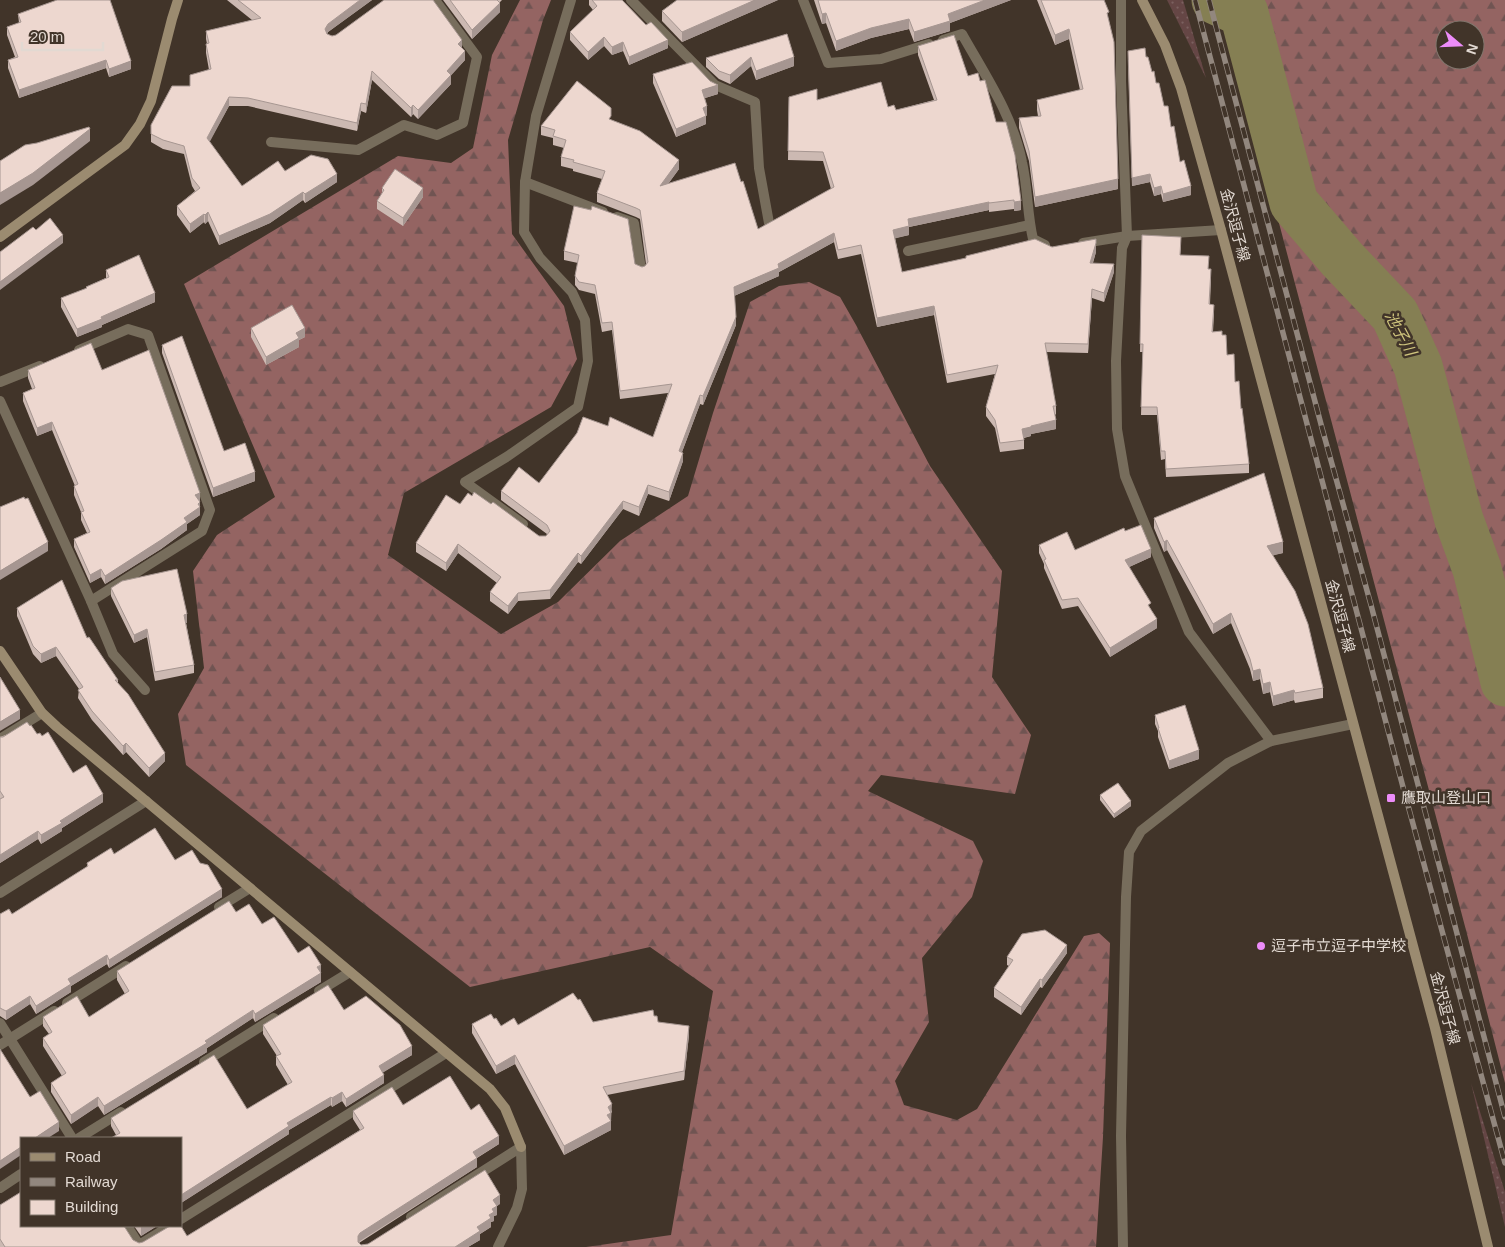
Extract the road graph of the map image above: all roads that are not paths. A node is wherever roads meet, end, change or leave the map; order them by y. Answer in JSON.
{"nodes":[{"id":1,"x":178,"y":0,"type":"edge"},
{"id":2,"x":435,"y":0,"type":"edge"},
{"id":3,"x":571,"y":0,"type":"edge"},
{"id":4,"x":631,"y":0,"type":"edge"},
{"id":5,"x":803,"y":0,"type":"edge"},
{"id":6,"x":1122,"y":0,"type":"edge"},
{"id":7,"x":1142,"y":0,"type":"edge"},
{"id":8,"x":271,"y":142,"type":"dead end"},
{"id":9,"x":525,"y":182,"type":"junction"},
{"id":10,"x":769,"y":223,"type":"edge"},
{"id":11,"x":1030,"y":225,"type":"junction"},
{"id":12,"x":1221,"y":230,"type":"junction"},
{"id":13,"x":1127,"y":236,"type":"junction"},
{"id":14,"x":0,"y":237,"type":"edge"},
{"id":15,"x":1070,"y":245,"type":"edge"},
{"id":16,"x":1051,"y":249,"type":"edge"},
{"id":17,"x":908,"y":251,"type":"dead end"},
{"id":18,"x":641,"y":269,"type":"edge"},
{"id":19,"x":73,"y":352,"type":"edge"},
{"id":20,"x":46,"y":364,"type":"edge"},
{"id":21,"x":0,"y":382,"type":"edge"},
{"id":22,"x":0,"y":401,"type":"edge"},
{"id":23,"x":535,"y":533,"type":"edge"},
{"id":24,"x":91,"y":601,"type":"junction"},
{"id":25,"x":0,"y":651,"type":"edge"},
{"id":26,"x":145,"y":690,"type":"dead end"},
{"id":27,"x":42,"y":713,"type":"junction"},
{"id":28,"x":1353,"y":724,"type":"junction"},
{"id":29,"x":0,"y":740,"type":"edge"},
{"id":30,"x":1271,"y":741,"type":"junction"},
{"id":31,"x":146,"y":801,"type":"junction"},
{"id":32,"x":250,"y":888,"type":"junction"},
{"id":33,"x":0,"y":893,"type":"edge"},
{"id":34,"x":208,"y":914,"type":"edge"},
{"id":35,"x":134,"y":961,"type":"edge"},
{"id":36,"x":350,"y":972,"type":"junction"},
{"id":37,"x":310,"y":996,"type":"edge"},
{"id":38,"x":286,"y":1011,"type":"edge"},
{"id":39,"x":0,"y":1023,"type":"edge"},
{"id":40,"x":10,"y":1039,"type":"junction"},
{"id":41,"x":0,"y":1045,"type":"edge"},
{"id":42,"x":446,"y":1053,"type":"junction"},
{"id":43,"x":195,"y":1067,"type":"edge"},
{"id":44,"x":128,"y":1108,"type":"edge"},
{"id":45,"x":71,"y":1137,"type":"edge"},
{"id":46,"x":81,"y":1137,"type":"edge"},
{"id":47,"x":522,"y":1147,"type":"junction"},
{"id":48,"x":20,"y":1175,"type":"edge"},
{"id":49,"x":0,"y":1188,"type":"edge"},
{"id":50,"x":182,"y":1218,"type":"edge"},
{"id":51,"x":404,"y":1221,"type":"edge"},
{"id":52,"x":128,"y":1227,"type":"edge"},
{"id":53,"x":168,"y":1227,"type":"edge"},
{"id":54,"x":139,"y":1246,"type":"edge"},
{"id":55,"x":498,"y":1247,"type":"edge"},
{"id":56,"x":1123,"y":1247,"type":"edge"},
{"id":57,"x":1488,"y":1247,"type":"edge"}],
"edges":[{"from":1,"to":14,"type":"main road"},
{"from":2,"to":8,"type":"street"},
{"from":3,"to":9,"type":"street"},
{"from":4,"to":10,"type":"street"},
{"from":5,"to":11,"type":"street"},
{"from":6,"to":13,"type":"street"},
{"from":7,"to":12,"type":"main road","name":"金沢逗子線"},
{"from":9,"to":18,"type":"street"},
{"from":9,"to":23,"type":"street"},
{"from":11,"to":16,"type":"street"},
{"from":11,"to":17,"type":"street"},
{"from":12,"to":13,"type":"street"},
{"from":12,"to":28,"type":"main road","name":"金沢逗子線"},
{"from":13,"to":15,"type":"street"},
{"from":13,"to":30,"type":"street"},
{"from":19,"to":24,"type":"street"},
{"from":20,"to":21,"type":"street"},
{"from":22,"to":24,"type":"street"},
{"from":24,"to":26,"type":"street"},
{"from":25,"to":27,"type":"main road"},
{"from":27,"to":29,"type":"street"},
{"from":27,"to":31,"type":"main road"},
{"from":28,"to":30,"type":"street"},
{"from":28,"to":57,"type":"main road","name":"金沢逗子線"},
{"from":30,"to":56,"type":"street"},
{"from":31,"to":32,"type":"main road"},
{"from":31,"to":33,"type":"street"},
{"from":32,"to":34,"type":"street"},
{"from":32,"to":36,"type":"main road"},
{"from":35,"to":40,"type":"street"},
{"from":36,"to":37,"type":"street"},
{"from":36,"to":42,"type":"main road"},
{"from":38,"to":43,"type":"street"},
{"from":39,"to":40,"type":"street"},
{"from":40,"to":41,"type":"street"},
{"from":40,"to":45,"type":"street"},
{"from":42,"to":47,"type":"main road"},
{"from":42,"to":50,"type":"street"},
{"from":44,"to":46,"type":"street"},
{"from":47,"to":51,"type":"street"},
{"from":47,"to":55,"type":"street"},
{"from":48,"to":49,"type":"street"},
{"from":52,"to":54,"type":"street"},
{"from":53,"to":54,"type":"street"}]}
